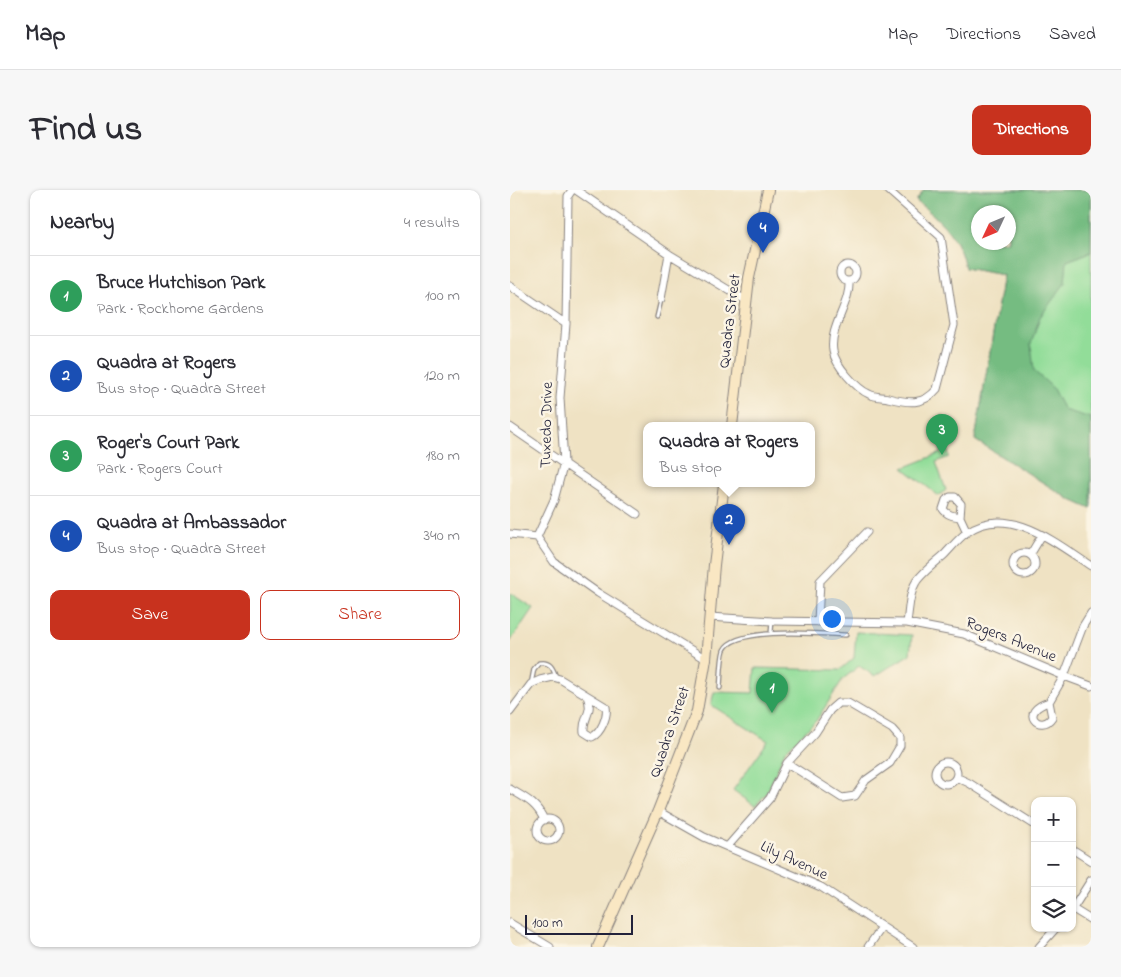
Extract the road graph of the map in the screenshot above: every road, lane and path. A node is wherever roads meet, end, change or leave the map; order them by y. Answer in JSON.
{"nodes":[{"id":1,"x":572,"y":190,"type":"edge"},
{"id":2,"x":576,"y":190,"type":"edge"},
{"id":3,"x":768,"y":190,"type":"edge"},
{"id":4,"x":888,"y":190,"type":"edge"},
{"id":5,"x":669,"y":254,"type":"junction"},
{"id":6,"x":849,"y":281,"type":"dead end"},
{"id":7,"x":510,"y":286,"type":"edge"},
{"id":8,"x":661,"y":299,"type":"joint"},
{"id":9,"x":747,"y":301,"type":"junction"},
{"id":10,"x":657,"y":316,"type":"dead end"},
{"id":11,"x":566,"y":324,"type":"junction"},
{"id":12,"x":732,"y":422,"type":"edge"},
{"id":13,"x":510,"y":427,"type":"edge"},
{"id":14,"x":564,"y":463,"type":"junction"},
{"id":15,"x":724,"y":487,"type":"edge"},
{"id":16,"x":637,"y":514,"type":"dead end"},
{"id":17,"x":960,"y":518,"type":"dead end"},
{"id":18,"x":867,"y":532,"type":"dead end"},
{"id":19,"x":967,"y":532,"type":"junction"},
{"id":20,"x":510,"y":534,"type":"edge"},
{"id":21,"x":1042,"y":535,"type":"junction"},
{"id":22,"x":537,"y":537,"type":"junction"},
{"id":23,"x":1030,"y":555,"type":"dead end"},
{"id":24,"x":1091,"y":566,"type":"edge"},
{"id":25,"x":1091,"y":613,"type":"edge"},
{"id":26,"x":709,"y":617,"type":"junction"},
{"id":27,"x":772,"y":622,"type":"junction"},
{"id":28,"x":818,"y":622,"type":"junction"},
{"id":29,"x":907,"y":623,"type":"junction"},
{"id":30,"x":771,"y":633,"type":"junction"},
{"id":31,"x":846,"y":635,"type":"dead end"},
{"id":32,"x":706,"y":659,"type":"junction"},
{"id":33,"x":1064,"y":676,"type":"junction"},
{"id":34,"x":556,"y":677,"type":"junction"},
{"id":35,"x":531,"y":684,"type":"junction"},
{"id":36,"x":1091,"y":686,"type":"edge"},
{"id":37,"x":720,"y":688,"type":"dead end"},
{"id":38,"x":587,"y":696,"type":"junction"},
{"id":39,"x":1049,"y":702,"type":"dead end"},
{"id":40,"x":510,"y":712,"type":"edge"},
{"id":41,"x":787,"y":763,"type":"junction"},
{"id":42,"x":956,"y":777,"type":"dead end"},
{"id":43,"x":510,"y":789,"type":"edge"},
{"id":44,"x":658,"y":811,"type":"junction"},
{"id":45,"x":544,"y":820,"type":"dead end"},
{"id":46,"x":1031,"y":822,"type":"edge"},
{"id":47,"x":728,"y":846,"type":"junction"},
{"id":48,"x":1076,"y":852,"type":"edge"},
{"id":49,"x":1091,"y":861,"type":"edge"},
{"id":50,"x":1091,"y":880,"type":"edge"},
{"id":51,"x":1076,"y":905,"type":"edge"},
{"id":52,"x":1076,"y":912,"type":"edge"},
{"id":53,"x":1091,"y":920,"type":"edge"},
{"id":54,"x":510,"y":923,"type":"edge"},
{"id":55,"x":882,"y":927,"type":"junction"},
{"id":56,"x":1052,"y":932,"type":"edge"},
{"id":57,"x":550,"y":947,"type":"edge"},
{"id":58,"x":598,"y":947,"type":"edge"},
{"id":59,"x":868,"y":947,"type":"edge"},
{"id":60,"x":913,"y":947,"type":"edge"},
{"id":61,"x":1039,"y":947,"type":"edge"}],
"edges":[{"from":1,"to":11,"type":"street","name":"Tuxedo Drive"},
{"from":2,"to":5,"type":"street"},
{"from":3,"to":9,"type":"main road","name":"Quadra Street"},
{"from":4,"to":6,"type":"street"},
{"from":5,"to":8,"type":"street"},
{"from":5,"to":9,"type":"street"},
{"from":7,"to":11,"type":"street"},
{"from":8,"to":10,"type":"lane"},
{"from":9,"to":12,"type":"main road","name":"Quadra Street"},
{"from":11,"to":14,"type":"street","name":"Tuxedo Drive"},
{"from":13,"to":14,"type":"street"},
{"from":14,"to":16,"type":"street"},
{"from":14,"to":22,"type":"street","name":"Tuxedo Drive"},
{"from":15,"to":26,"type":"main road","name":"Quadra Street"},
{"from":17,"to":19,"type":"street"},
{"from":18,"to":28,"type":"street"},
{"from":19,"to":21,"type":"street"},
{"from":19,"to":29,"type":"street"},
{"from":20,"to":22,"type":"street"},
{"from":21,"to":23,"type":"street"},
{"from":21,"to":24,"type":"street"},
{"from":22,"to":32,"type":"street"},
{"from":25,"to":33,"type":"street"},
{"from":26,"to":27,"type":"street","name":"Rogers Avenue"},
{"from":26,"to":32,"type":"main road","name":"Quadra Street"},
{"from":27,"to":28,"type":"street","name":"Rogers Avenue"},
{"from":27,"to":30,"type":"lane"},
{"from":28,"to":29,"type":"street","name":"Rogers Avenue"},
{"from":29,"to":33,"type":"street","name":"Rogers Avenue"},
{"from":30,"to":31,"type":"lane"},
{"from":30,"to":37,"type":"lane"},
{"from":32,"to":44,"type":"main road","name":"Quadra Street"},
{"from":33,"to":36,"type":"street","name":"Rogers Avenue"},
{"from":33,"to":39,"type":"street"},
{"from":34,"to":35,"type":"street"},
{"from":34,"to":35,"type":"lane"},
{"from":34,"to":38,"type":"street"},
{"from":35,"to":40,"type":"street"},
{"from":38,"to":38,"type":"street"},
{"from":41,"to":41,"type":"street"},
{"from":41,"to":47,"type":"street"},
{"from":42,"to":46,"type":"street"},
{"from":43,"to":45,"type":"street"},
{"from":44,"to":47,"type":"street","name":"Lily Avenue"},
{"from":44,"to":58,"type":"main road","name":"Quadra Street"},
{"from":47,"to":55,"type":"street","name":"Lily Avenue"},
{"from":48,"to":49,"type":"street"},
{"from":50,"to":51,"type":"street"},
{"from":52,"to":53,"type":"street"},
{"from":54,"to":57,"type":"street"},
{"from":55,"to":59,"type":"street"},
{"from":55,"to":60,"type":"street","name":"Lily Avenue"},
{"from":56,"to":61,"type":"street"}]}
